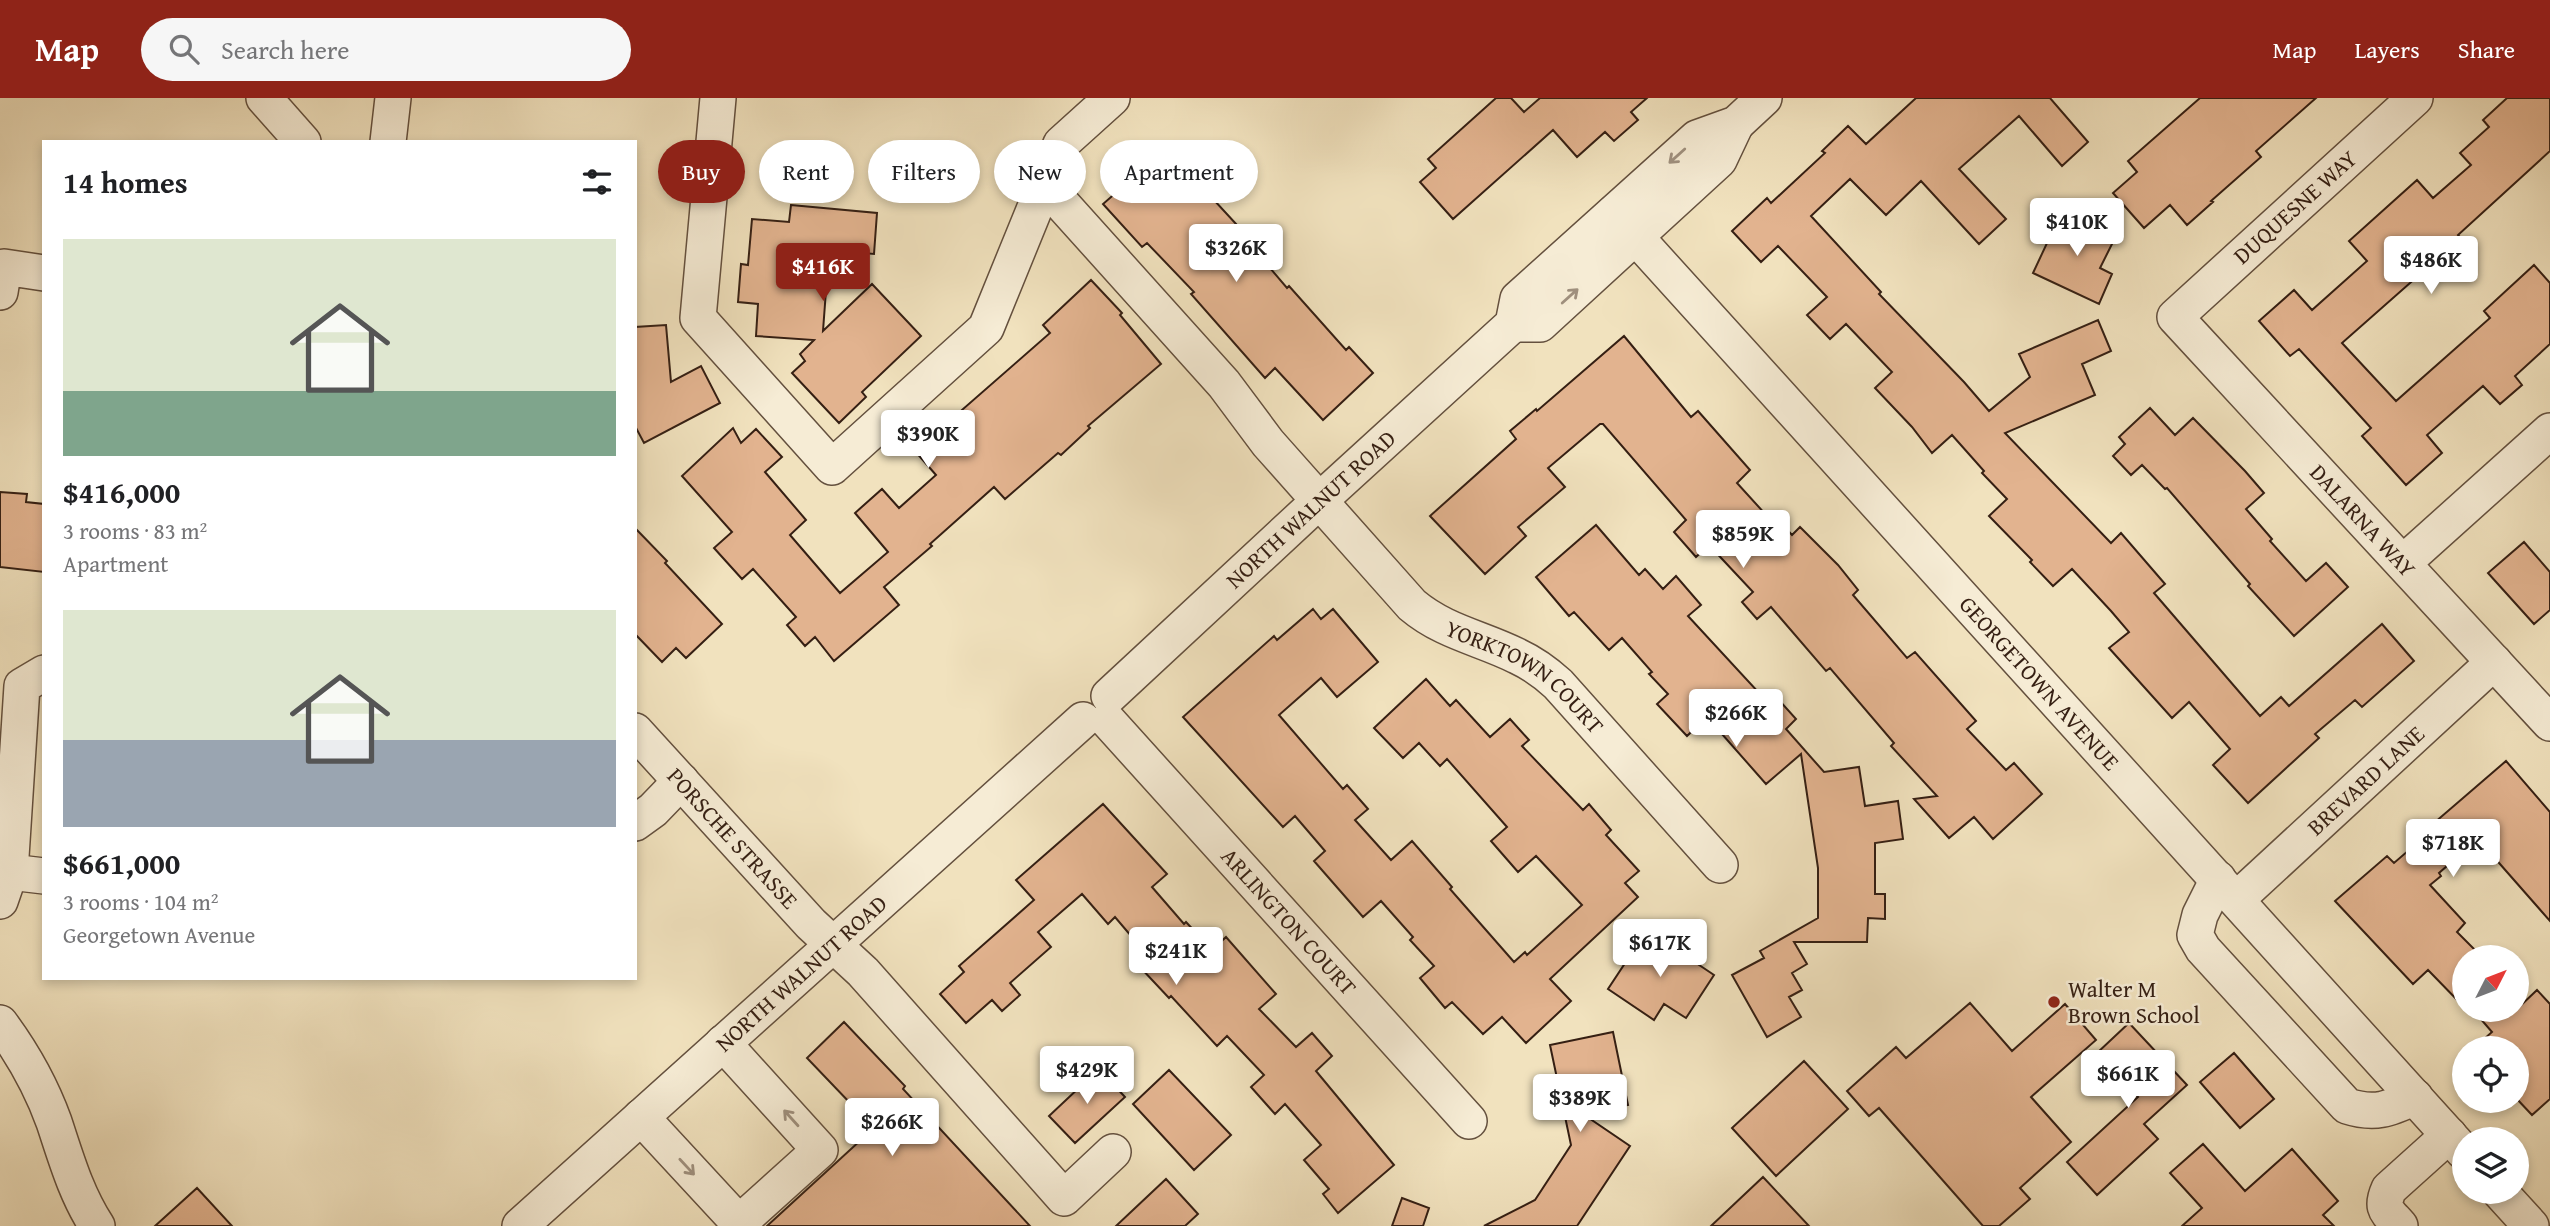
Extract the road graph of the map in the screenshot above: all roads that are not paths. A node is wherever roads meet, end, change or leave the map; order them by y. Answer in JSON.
{"nodes":[{"id":1,"x":264,"y":98,"type":"edge"},
{"id":2,"x":393,"y":98,"type":"edge"},
{"id":3,"x":718,"y":98,"type":"edge"},
{"id":4,"x":1112,"y":98,"type":"edge"},
{"id":5,"x":1764,"y":98,"type":"edge"},
{"id":6,"x":2415,"y":98,"type":"edge"},
{"id":7,"x":301,"y":140,"type":"edge"},
{"id":8,"x":388,"y":140,"type":"edge"},
{"id":9,"x":1065,"y":140,"type":"edge"},
{"id":10,"x":1038,"y":203,"type":"edge"},
{"id":11,"x":1061,"y":203,"type":"edge"},
{"id":12,"x":1625,"y":225,"type":"junction"},
{"id":13,"x":42,"y":273,"type":"edge"},
{"id":14,"x":0,"y":292,"type":"edge"},
{"id":15,"x":2175,"y":317,"type":"joint"},
{"id":16,"x":2550,"y":431,"type":"edge"},
{"id":17,"x":1319,"y":501,"type":"junction"},
{"id":18,"x":2403,"y":563,"type":"junction"},
{"id":19,"x":2494,"y":662,"type":"junction"},
{"id":20,"x":42,"y":674,"type":"edge"},
{"id":21,"x":1100,"y":713,"type":"junction"},
{"id":22,"x":2550,"y":723,"type":"edge"},
{"id":23,"x":637,"y":733,"type":"edge"},
{"id":24,"x":681,"y":781,"type":"junction"},
{"id":25,"x":637,"y":822,"type":"edge"},
{"id":26,"x":1720,"y":865,"type":"dead end"},
{"id":27,"x":42,"y":877,"type":"edge"},
{"id":28,"x":5,"y":886,"type":"edge"},
{"id":29,"x":2227,"y":889,"type":"junction"},
{"id":30,"x":832,"y":944,"type":"junction"},
{"id":31,"x":0,"y":1023,"type":"edge"},
{"id":32,"x":723,"y":1043,"type":"junction"},
{"id":33,"x":2415,"y":1097,"type":"junction"},
{"id":34,"x":640,"y":1117,"type":"junction"},
{"id":35,"x":1469,"y":1121,"type":"dead end"},
{"id":36,"x":2452,"y":1139,"type":"edge"},
{"id":37,"x":2452,"y":1147,"type":"edge"},
{"id":38,"x":1114,"y":1152,"type":"dead end"},
{"id":39,"x":2511,"y":1204,"type":"edge"},
{"id":40,"x":97,"y":1226,"type":"edge"},
{"id":41,"x":520,"y":1226,"type":"edge"},
{"id":42,"x":2400,"y":1226,"type":"edge"},
{"id":43,"x":2531,"y":1226,"type":"edge"}],
"edges":[{"from":1,"to":7,"type":"street"},
{"from":2,"to":8,"type":"street"},
{"from":3,"to":10,"type":"street"},
{"from":4,"to":9,"type":"street"},
{"from":5,"to":12,"type":"street","name":"NORTH WALNUT ROAD"},
{"from":6,"to":15,"type":"street","name":"DUQUESNE WAY"},
{"from":11,"to":17,"type":"street","name":"YORKTOWN COURT"},
{"from":12,"to":17,"type":"street","name":"NORTH WALNUT ROAD"},
{"from":12,"to":29,"type":"street","name":"GEORGETOWN AVENUE"},
{"from":13,"to":14,"type":"street"},
{"from":15,"to":18,"type":"street","name":"DALARNA WAY"},
{"from":16,"to":18,"type":"street"},
{"from":17,"to":21,"type":"street","name":"NORTH WALNUT ROAD"},
{"from":17,"to":26,"type":"street","name":"YORKTOWN COURT"},
{"from":18,"to":19,"type":"street","name":"DALARNA WAY"},
{"from":19,"to":22,"type":"street","name":"DALARNA WAY"},
{"from":19,"to":29,"type":"street","name":"BREVARD LANE"},
{"from":20,"to":28,"type":"street"},
{"from":21,"to":30,"type":"street","name":"NORTH WALNUT ROAD"},
{"from":21,"to":35,"type":"street","name":"ARLINGTON COURT"},
{"from":23,"to":24,"type":"street","name":"PORSCHE STRASSE"},
{"from":24,"to":25,"type":"street"},
{"from":24,"to":30,"type":"street","name":"PORSCHE STRASSE"},
{"from":27,"to":28,"type":"street"},
{"from":29,"to":33,"type":"street","name":"GEORGETOWN AVENUE"},
{"from":29,"to":33,"type":"street"},
{"from":30,"to":32,"type":"street","name":"NORTH WALNUT ROAD"},
{"from":30,"to":38,"type":"street","name":"PORSCHE STRASSE"},
{"from":31,"to":40,"type":"street"},
{"from":32,"to":34,"type":"street","name":"NORTH WALNUT ROAD"},
{"from":34,"to":32,"type":"street","one_way":true},
{"from":33,"to":36,"type":"street","name":"GEORGETOWN AVENUE"},
{"from":34,"to":41,"type":"street","name":"NORTH WALNUT ROAD"},
{"from":37,"to":42,"type":"street"},
{"from":39,"to":43,"type":"street"}]}
